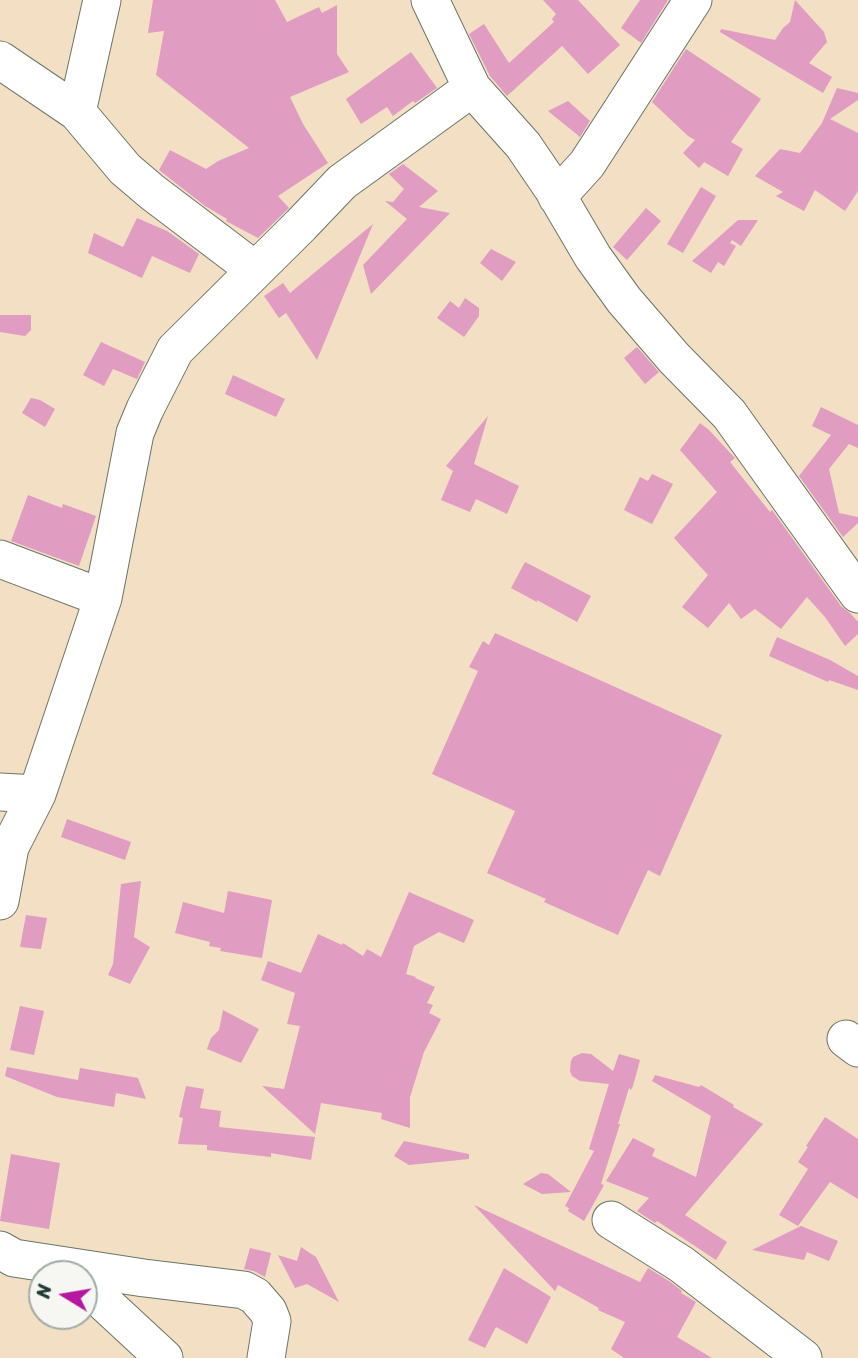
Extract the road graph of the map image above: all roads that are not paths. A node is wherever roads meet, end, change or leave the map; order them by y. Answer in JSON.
{"nodes":[{"id":1,"x":102,"y":0,"type":"edge"},
{"id":2,"x":430,"y":0,"type":"edge"},
{"id":3,"x":693,"y":0,"type":"edge"},
{"id":4,"x":0,"y":60,"type":"edge"},
{"id":5,"x":472,"y":88,"type":"junction"},
{"id":6,"x":77,"y":112,"type":"junction"},
{"id":7,"x":557,"y":197,"type":"junction"},
{"id":8,"x":255,"y":270,"type":"junction"},
{"id":9,"x":0,"y":559,"type":"edge"},
{"id":10,"x":858,"y":594,"type":"edge"},
{"id":11,"x":103,"y":598,"type":"junction"},
{"id":12,"x":0,"y":792,"type":"edge"},
{"id":13,"x":37,"y":794,"type":"junction"},
{"id":14,"x":0,"y":901,"type":"edge"},
{"id":15,"x":611,"y":1220,"type":"dead end"},
{"id":16,"x":5,"y":1257,"type":"edge"},
{"id":17,"x":98,"y":1297,"type":"edge"},
{"id":18,"x":164,"y":1358,"type":"edge"},
{"id":19,"x":266,"y":1358,"type":"edge"},
{"id":20,"x":803,"y":1358,"type":"edge"}],
"edges":[{"from":1,"to":6,"type":"street"},
{"from":2,"to":5,"type":"street"},
{"from":3,"to":7,"type":"street"},
{"from":4,"to":6,"type":"street"},
{"from":5,"to":7,"type":"street"},
{"from":5,"to":8,"type":"street"},
{"from":6,"to":8,"type":"street"},
{"from":7,"to":10,"type":"street"},
{"from":8,"to":11,"type":"street"},
{"from":9,"to":11,"type":"street"},
{"from":11,"to":13,"type":"street"},
{"from":12,"to":13,"type":"street"},
{"from":13,"to":14,"type":"street"},
{"from":15,"to":20,"type":"street"},
{"from":16,"to":19,"type":"street"},
{"from":17,"to":18,"type":"street"}]}
